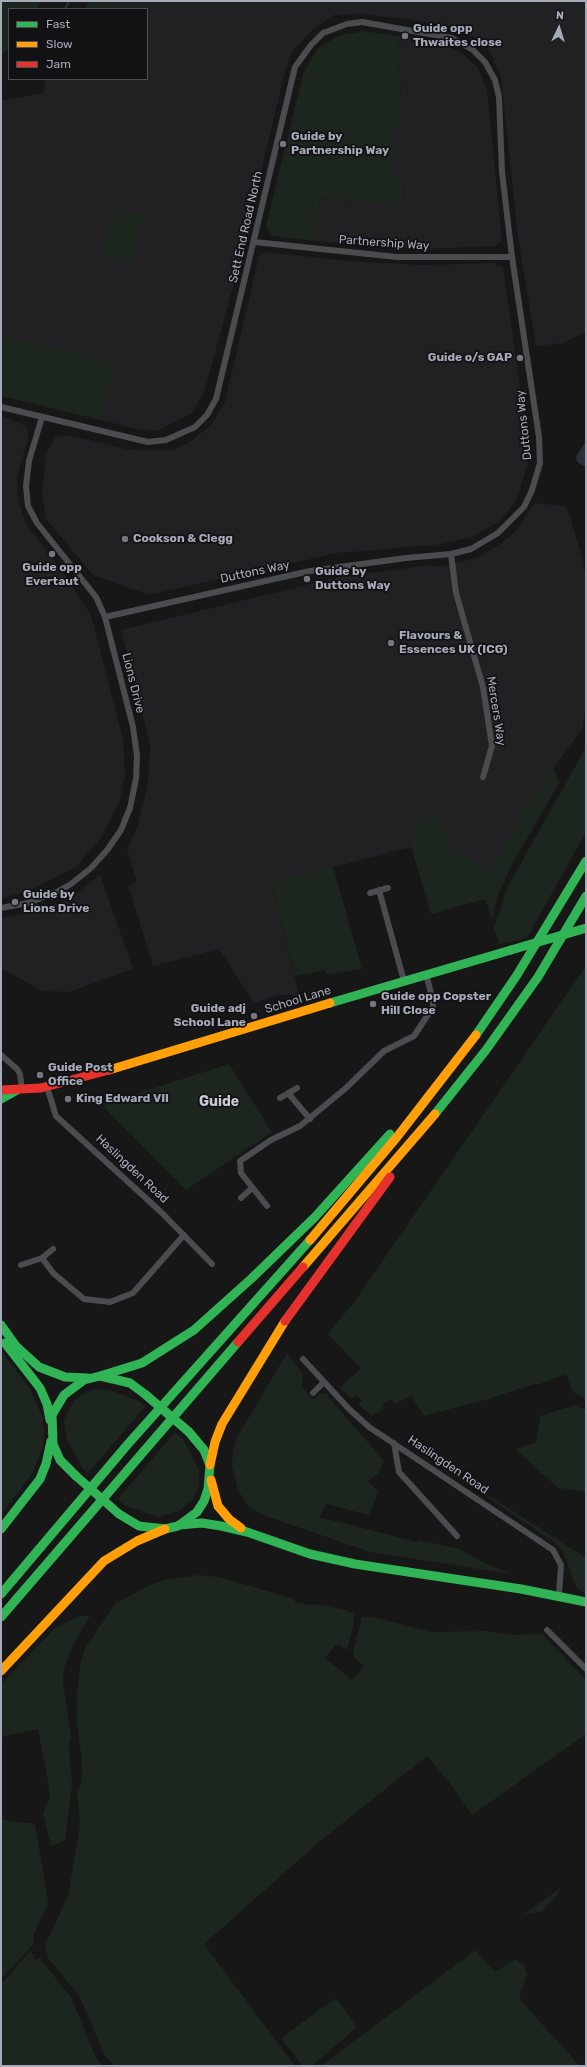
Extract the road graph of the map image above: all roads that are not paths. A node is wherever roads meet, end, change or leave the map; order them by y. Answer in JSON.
{"nodes":[{"id":1,"x":473,"y":50,"type":"joint"},
{"id":2,"x":254,"y":242,"type":"junction"},
{"id":3,"x":512,"y":257,"type":"junction"},
{"id":4,"x":1,"y":407,"type":"edge"},
{"id":5,"x":42,"y":417,"type":"junction"},
{"id":6,"x":451,"y":554,"type":"junction"},
{"id":7,"x":105,"y":617,"type":"junction"},
{"id":8,"x":484,"y":777,"type":"dead end"},
{"id":9,"x":586,"y":861,"type":"edge"},
{"id":10,"x":388,"y":888,"type":"dead end"},
{"id":11,"x":379,"y":890,"type":"junction"},
{"id":12,"x":370,"y":893,"type":"dead end"},
{"id":13,"x":586,"y":896,"type":"edge"},
{"id":14,"x":1,"y":908,"type":"edge"},
{"id":15,"x":586,"y":928,"type":"edge"},
{"id":16,"x":426,"y":974,"type":"junction"},
{"id":17,"x":404,"y":980,"type":"junction"},
{"id":18,"x":1,"y":1055,"type":"edge"},
{"id":19,"x":452,"y":1065,"type":"junction"},
{"id":20,"x":1,"y":1083,"type":"edge"},
{"id":21,"x":47,"y":1087,"type":"junction"},
{"id":22,"x":297,"y":1088,"type":"dead end"},
{"id":23,"x":1,"y":1090,"type":"edge"},
{"id":24,"x":19,"y":1090,"type":"junction"},
{"id":25,"x":288,"y":1093,"type":"junction"},
{"id":26,"x":280,"y":1098,"type":"dead end"},
{"id":27,"x":1,"y":1099,"type":"edge"},
{"id":28,"x":434,"y":1115,"type":"junction"},
{"id":29,"x":310,"y":1118,"type":"junction"},
{"id":30,"x":252,"y":1188,"type":"junction"},
{"id":31,"x":241,"y":1198,"type":"dead end"},
{"id":32,"x":267,"y":1206,"type":"dead end"},
{"id":33,"x":184,"y":1235,"type":"junction"},
{"id":34,"x":53,"y":1250,"type":"dead end"},
{"id":35,"x":42,"y":1258,"type":"junction"},
{"id":36,"x":212,"y":1264,"type":"dead end"},
{"id":37,"x":21,"y":1265,"type":"dead end"},
{"id":38,"x":1,"y":1326,"type":"edge"},
{"id":39,"x":1,"y":1336,"type":"edge"},
{"id":40,"x":303,"y":1359,"type":"dead end"},
{"id":41,"x":95,"y":1377,"type":"junction"},
{"id":42,"x":324,"y":1382,"type":"junction"},
{"id":43,"x":313,"y":1393,"type":"dead end"},
{"id":44,"x":51,"y":1423,"type":"junction"},
{"id":45,"x":51,"y":1434,"type":"junction"},
{"id":46,"x":394,"y":1443,"type":"junction"},
{"id":47,"x":210,"y":1465,"type":"junction"},
{"id":48,"x":210,"y":1477,"type":"junction"},
{"id":49,"x":178,"y":1526,"type":"junction"},
{"id":50,"x":1,"y":1529,"type":"edge"},
{"id":51,"x":165,"y":1529,"type":"junction"},
{"id":52,"x":247,"y":1532,"type":"junction"},
{"id":53,"x":457,"y":1536,"type":"dead end"},
{"id":54,"x":1,"y":1594,"type":"edge"},
{"id":55,"x":559,"y":1595,"type":"junction"},
{"id":56,"x":586,"y":1602,"type":"edge"},
{"id":57,"x":1,"y":1617,"type":"edge"},
{"id":58,"x":547,"y":1630,"type":"dead end"},
{"id":59,"x":586,"y":1669,"type":"edge"},
{"id":60,"x":1,"y":1671,"type":"edge"}],
"edges":[{"from":1,"to":2,"type":"street","name":"Sett End Road North"},
{"from":1,"to":3,"type":"street","name":"Duttons Way"},
{"from":2,"to":3,"type":"street","name":"Partnership Way"},
{"from":2,"to":5,"type":"street","name":"Sett End Road North"},
{"from":3,"to":6,"type":"street","name":"Duttons Way"},
{"from":4,"to":5,"type":"street","name":"Sett End Road North"},
{"from":5,"to":7,"type":"street","name":"Lions Drive"},
{"from":6,"to":7,"type":"street","name":"Duttons Way"},
{"from":6,"to":8,"type":"street","name":"Mercers Way"},
{"from":7,"to":14,"type":"street","name":"Lions Drive"},
{"from":9,"to":19,"type":"main road"},
{"from":10,"to":11,"type":"street"},
{"from":11,"to":12,"type":"street"},
{"from":11,"to":17,"type":"street"},
{"from":13,"to":28,"type":"main road"},
{"from":15,"to":16,"type":"main road","name":"School Lane","bridge":true},
{"from":16,"to":17,"type":"main road","name":"School Lane"},
{"from":16,"to":29,"type":"street"},
{"from":17,"to":21,"type":"main road","name":"School Lane"},
{"from":18,"to":24,"type":"street"},
{"from":19,"to":41,"type":"main road"},
{"from":19,"to":54,"type":"main road"},
{"from":20,"to":24,"type":"main road"},
{"from":21,"to":24,"type":"main road","name":"School Lane"},
{"from":21,"to":33,"type":"street","name":"Haslingden Road"},
{"from":22,"to":25,"type":"street"},
{"from":23,"to":24,"type":"main road","name":"School Lane"},
{"from":24,"to":27,"type":"main road"},
{"from":25,"to":26,"type":"street"},
{"from":25,"to":29,"type":"street"},
{"from":28,"to":47,"type":"main road"},
{"from":28,"to":57,"type":"main road"},
{"from":29,"to":30,"type":"street"},
{"from":30,"to":31,"type":"street"},
{"from":30,"to":32,"type":"street"},
{"from":33,"to":35,"type":"street"},
{"from":33,"to":36,"type":"street","name":"Haslingden Road"},
{"from":34,"to":35,"type":"street"},
{"from":35,"to":37,"type":"street"},
{"from":38,"to":41,"type":"main road"},
{"from":39,"to":44,"type":"main road"},
{"from":40,"to":42,"type":"street","name":"Haslingden Road"},
{"from":41,"to":44,"type":"main road"},
{"from":41,"to":47,"type":"main road","bridge":true},
{"from":42,"to":43,"type":"street"},
{"from":42,"to":46,"type":"street","name":"Haslingden Road"},
{"from":44,"to":45,"type":"main road"},
{"from":45,"to":50,"type":"main road"},
{"from":45,"to":51,"type":"main road","bridge":true},
{"from":46,"to":53,"type":"street"},
{"from":46,"to":55,"type":"street","name":"Haslingden Road"},
{"from":47,"to":48,"type":"main road"},
{"from":48,"to":49,"type":"main road"},
{"from":48,"to":52,"type":"main road"},
{"from":49,"to":51,"type":"main road"},
{"from":49,"to":52,"type":"main road"},
{"from":51,"to":60,"type":"main road"},
{"from":52,"to":55,"type":"main road"},
{"from":55,"to":56,"type":"main road"},
{"from":58,"to":59,"type":"street"}]}
